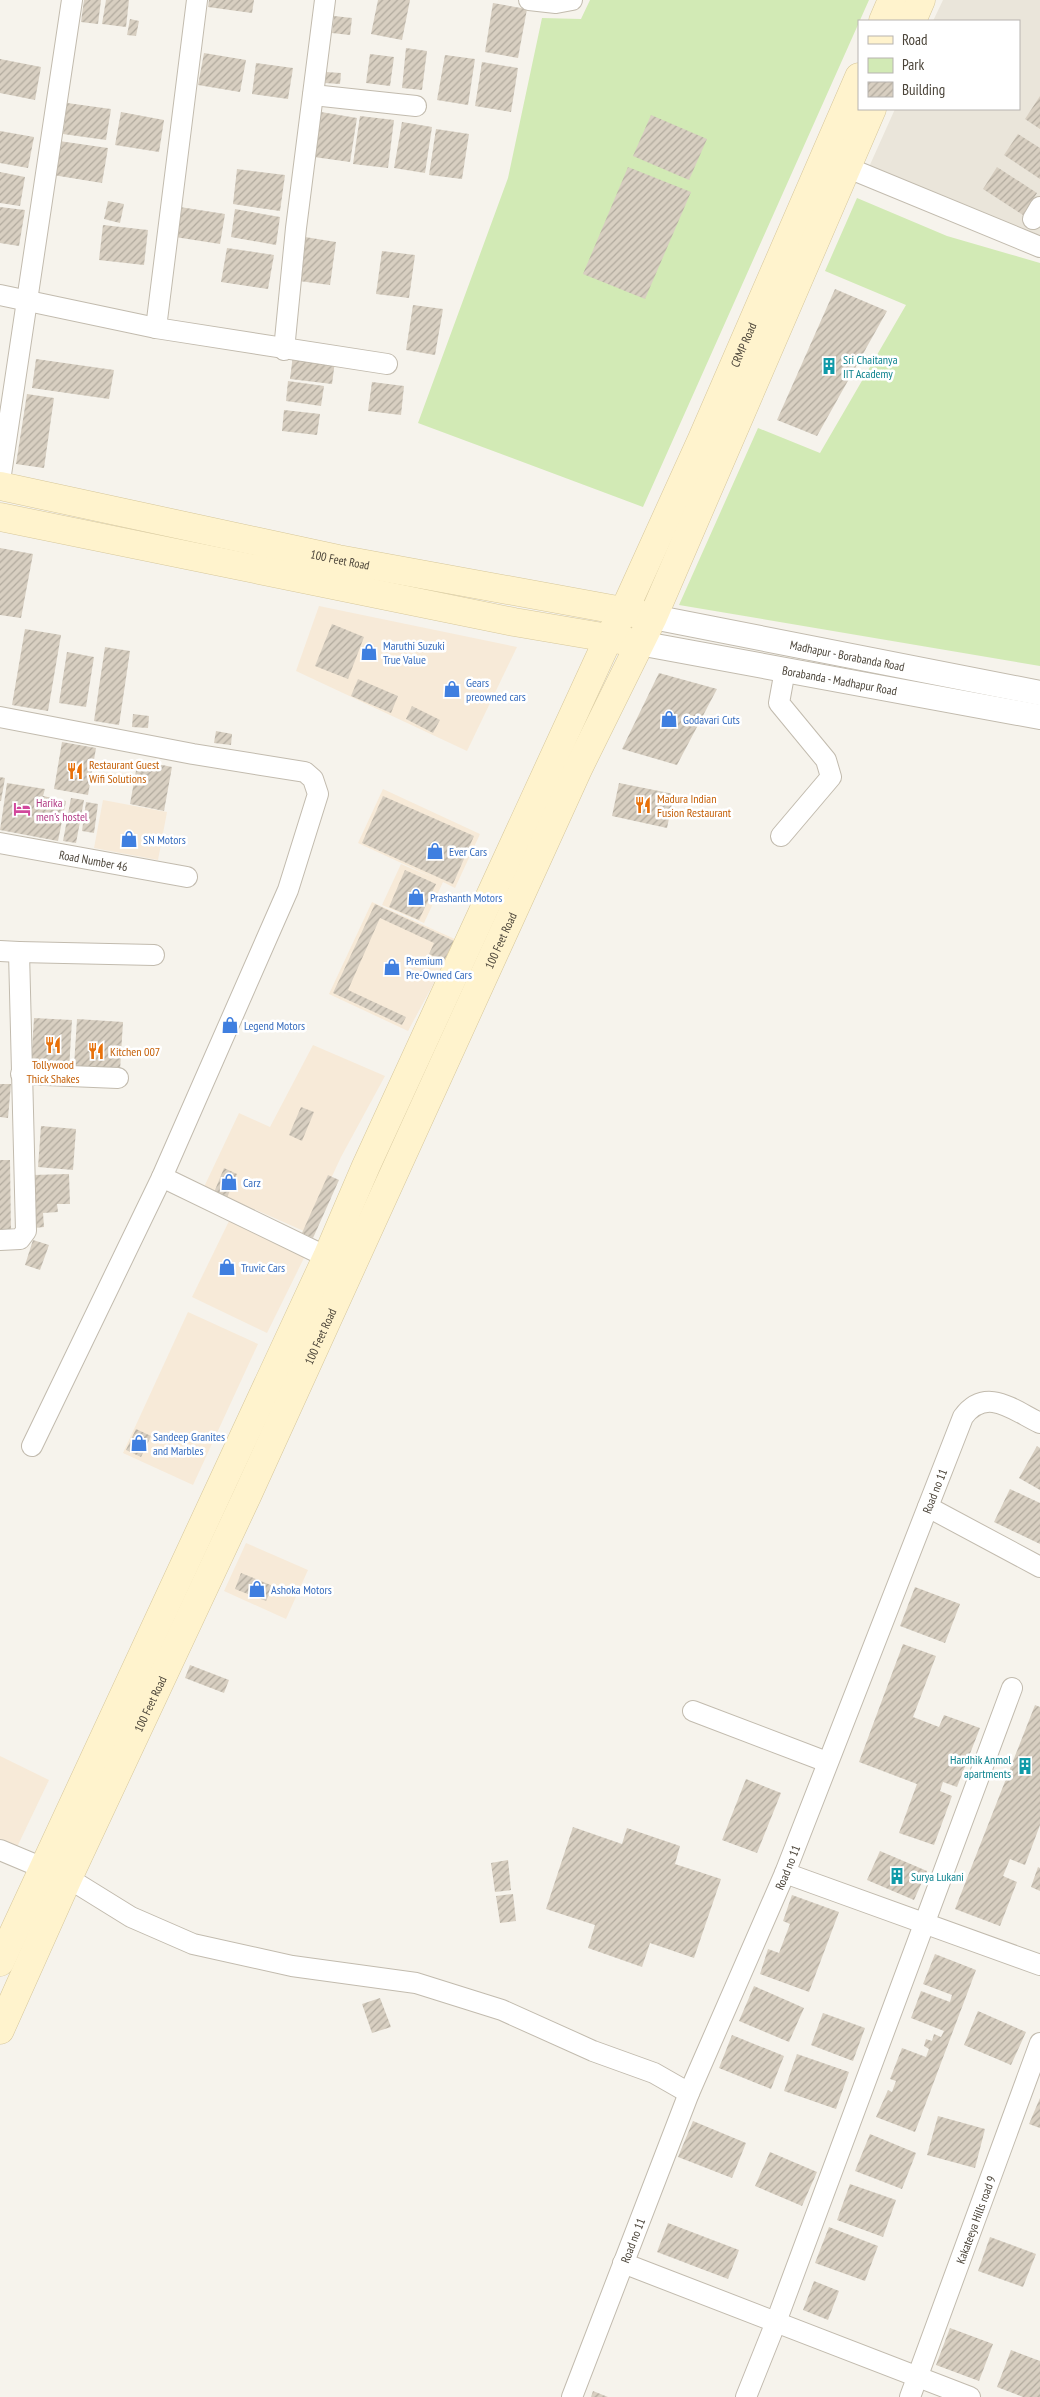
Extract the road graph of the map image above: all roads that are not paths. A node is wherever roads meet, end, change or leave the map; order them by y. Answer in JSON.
{"nodes":[{"id":1,"x":72,"y":0,"type":"edge"},
{"id":2,"x":197,"y":0,"type":"edge"},
{"id":3,"x":325,"y":0,"type":"edge"},
{"id":4,"x":529,"y":0,"type":"edge"},
{"id":5,"x":572,"y":0,"type":"edge"},
{"id":6,"x":892,"y":0,"type":"edge"},
{"id":7,"x":922,"y":0,"type":"edge"},
{"id":8,"x":883,"y":20,"type":"edge"},
{"id":9,"x":912,"y":20,"type":"edge"},
{"id":10,"x":858,"y":79,"type":"edge"},
{"id":11,"x":313,"y":95,"type":"junction"},
{"id":12,"x":416,"y":106,"type":"dead end"},
{"id":13,"x":872,"y":110,"type":"edge"},
{"id":14,"x":846,"y":168,"type":"junction"},
{"id":15,"x":1040,"y":247,"type":"edge"},
{"id":16,"x":0,"y":295,"type":"edge"},
{"id":17,"x":26,"y":300,"type":"junction"},
{"id":18,"x":156,"y":328,"type":"junction"},
{"id":19,"x":284,"y":350,"type":"junction"},
{"id":20,"x":387,"y":364,"type":"dead end"},
{"id":21,"x":0,"y":481,"type":"edge"},
{"id":22,"x":0,"y":486,"type":"edge"},
{"id":23,"x":0,"y":518,"type":"edge"},
{"id":24,"x":624,"y":611,"type":"junction"},
{"id":25,"x":653,"y":617,"type":"junction"},
{"id":26,"x":609,"y":637,"type":"junction"},
{"id":27,"x":639,"y":643,"type":"junction"},
{"id":28,"x":786,"y":670,"type":"junction"},
{"id":29,"x":1040,"y":693,"type":"edge"},
{"id":30,"x":0,"y":717,"type":"edge"},
{"id":31,"x":1040,"y":717,"type":"edge"},
{"id":32,"x":781,"y":836,"type":"dead end"},
{"id":33,"x":0,"y":843,"type":"edge"},
{"id":34,"x":188,"y":877,"type":"dead end"},
{"id":35,"x":10,"y":951,"type":"edge"},
{"id":36,"x":154,"y":955,"type":"dead end"},
{"id":37,"x":22,"y":1074,"type":"junction"},
{"id":38,"x":118,"y":1078,"type":"dead end"},
{"id":39,"x":162,"y":1177,"type":"junction"},
{"id":40,"x":0,"y":1240,"type":"edge"},
{"id":41,"x":327,"y":1257,"type":"junction"},
{"id":42,"x":1040,"y":1423,"type":"edge"},
{"id":43,"x":32,"y":1446,"type":"dead end"},
{"id":44,"x":928,"y":1507,"type":"junction"},
{"id":45,"x":1040,"y":1567,"type":"edge"},
{"id":46,"x":1012,"y":1688,"type":"dead end"},
{"id":47,"x":693,"y":1711,"type":"dead end"},
{"id":48,"x":827,"y":1762,"type":"junction"},
{"id":49,"x":0,"y":1850,"type":"edge"},
{"id":50,"x":42,"y":1868,"type":"junction"},
{"id":51,"x":785,"y":1874,"type":"junction"},
{"id":52,"x":68,"y":1878,"type":"junction"},
{"id":53,"x":925,"y":1925,"type":"junction"},
{"id":54,"x":0,"y":1962,"type":"edge"},
{"id":55,"x":1040,"y":1965,"type":"edge"},
{"id":56,"x":0,"y":2030,"type":"edge"},
{"id":57,"x":1040,"y":2043,"type":"edge"},
{"id":58,"x":689,"y":2092,"type":"junction"},
{"id":59,"x":623,"y":2262,"type":"junction"},
{"id":60,"x":776,"y":2322,"type":"junction"},
{"id":61,"x":918,"y":2377,"type":"junction"},
{"id":62,"x":572,"y":2397,"type":"edge"},
{"id":63,"x":746,"y":2397,"type":"edge"},
{"id":64,"x":910,"y":2397,"type":"edge"},
{"id":65,"x":970,"y":2397,"type":"edge"}],
"edges":[{"from":1,"to":17,"type":"street"},
{"from":2,"to":18,"type":"street"},
{"from":3,"to":11,"type":"street"},
{"from":4,"to":5,"type":"street"},
{"from":6,"to":8,"type":"main road"},
{"from":7,"to":9,"type":"main road"},
{"from":10,"to":24,"type":"main road","name":"CRMP Road"},
{"from":11,"to":12,"type":"street"},
{"from":11,"to":19,"type":"street"},
{"from":13,"to":14,"type":"main road","name":"CRMP Road"},
{"from":14,"to":15,"type":"street"},
{"from":14,"to":25,"type":"main road","name":"CRMP Road"},
{"from":16,"to":17,"type":"street"},
{"from":17,"to":18,"type":"street"},
{"from":17,"to":21,"type":"street"},
{"from":18,"to":19,"type":"street"},
{"from":19,"to":20,"type":"street"},
{"from":22,"to":24,"type":"main road","name":"100 Feet Road"},
{"from":23,"to":26,"type":"main road"},
{"from":24,"to":25,"type":"main road","name":"100 Feet Road"},
{"from":24,"to":26,"type":"main road","name":"CRMP Road"},
{"from":25,"to":27,"type":"main road","name":"100 Feet Road"},
{"from":25,"to":29,"type":"street","name":"Madhapur - Borabanda Road"},
{"from":26,"to":27,"type":"main road"},
{"from":26,"to":41,"type":"main road"},
{"from":27,"to":28,"type":"street","name":"Borabanda - Madhapur Road"},
{"from":27,"to":52,"type":"main road","name":"100 Feet Road"},
{"from":28,"to":31,"type":"street","name":"Borabanda - Madhapur Road"},
{"from":28,"to":32,"type":"street"},
{"from":30,"to":39,"type":"street"},
{"from":33,"to":34,"type":"street","name":"Road Number 46"},
{"from":35,"to":36,"type":"street"},
{"from":35,"to":37,"type":"street"},
{"from":37,"to":38,"type":"street"},
{"from":37,"to":40,"type":"street"},
{"from":39,"to":41,"type":"street"},
{"from":39,"to":43,"type":"street"},
{"from":41,"to":50,"type":"main road"},
{"from":42,"to":44,"type":"street","name":"Road no 11"},
{"from":44,"to":45,"type":"street"},
{"from":44,"to":48,"type":"street","name":"Road no 11"},
{"from":46,"to":53,"type":"street"},
{"from":47,"to":48,"type":"street"},
{"from":48,"to":51,"type":"street","name":"Road no 11"},
{"from":49,"to":50,"type":"street"},
{"from":50,"to":54,"type":"main road"},
{"from":51,"to":53,"type":"street"},
{"from":51,"to":58,"type":"street","name":"Road no 11"},
{"from":52,"to":56,"type":"main road","name":"100 Feet Road"},
{"from":52,"to":58,"type":"street"},
{"from":53,"to":55,"type":"street"},
{"from":53,"to":60,"type":"street"},
{"from":57,"to":61,"type":"street","name":"Kakateeya Hills road 9"},
{"from":58,"to":59,"type":"street","name":"Road no 11"},
{"from":59,"to":60,"type":"street"},
{"from":59,"to":62,"type":"street","name":"Road no 11"},
{"from":60,"to":61,"type":"street"},
{"from":60,"to":63,"type":"street"},
{"from":61,"to":64,"type":"street","name":"Kakateeya Hills road 9"},
{"from":61,"to":65,"type":"street"}]}
